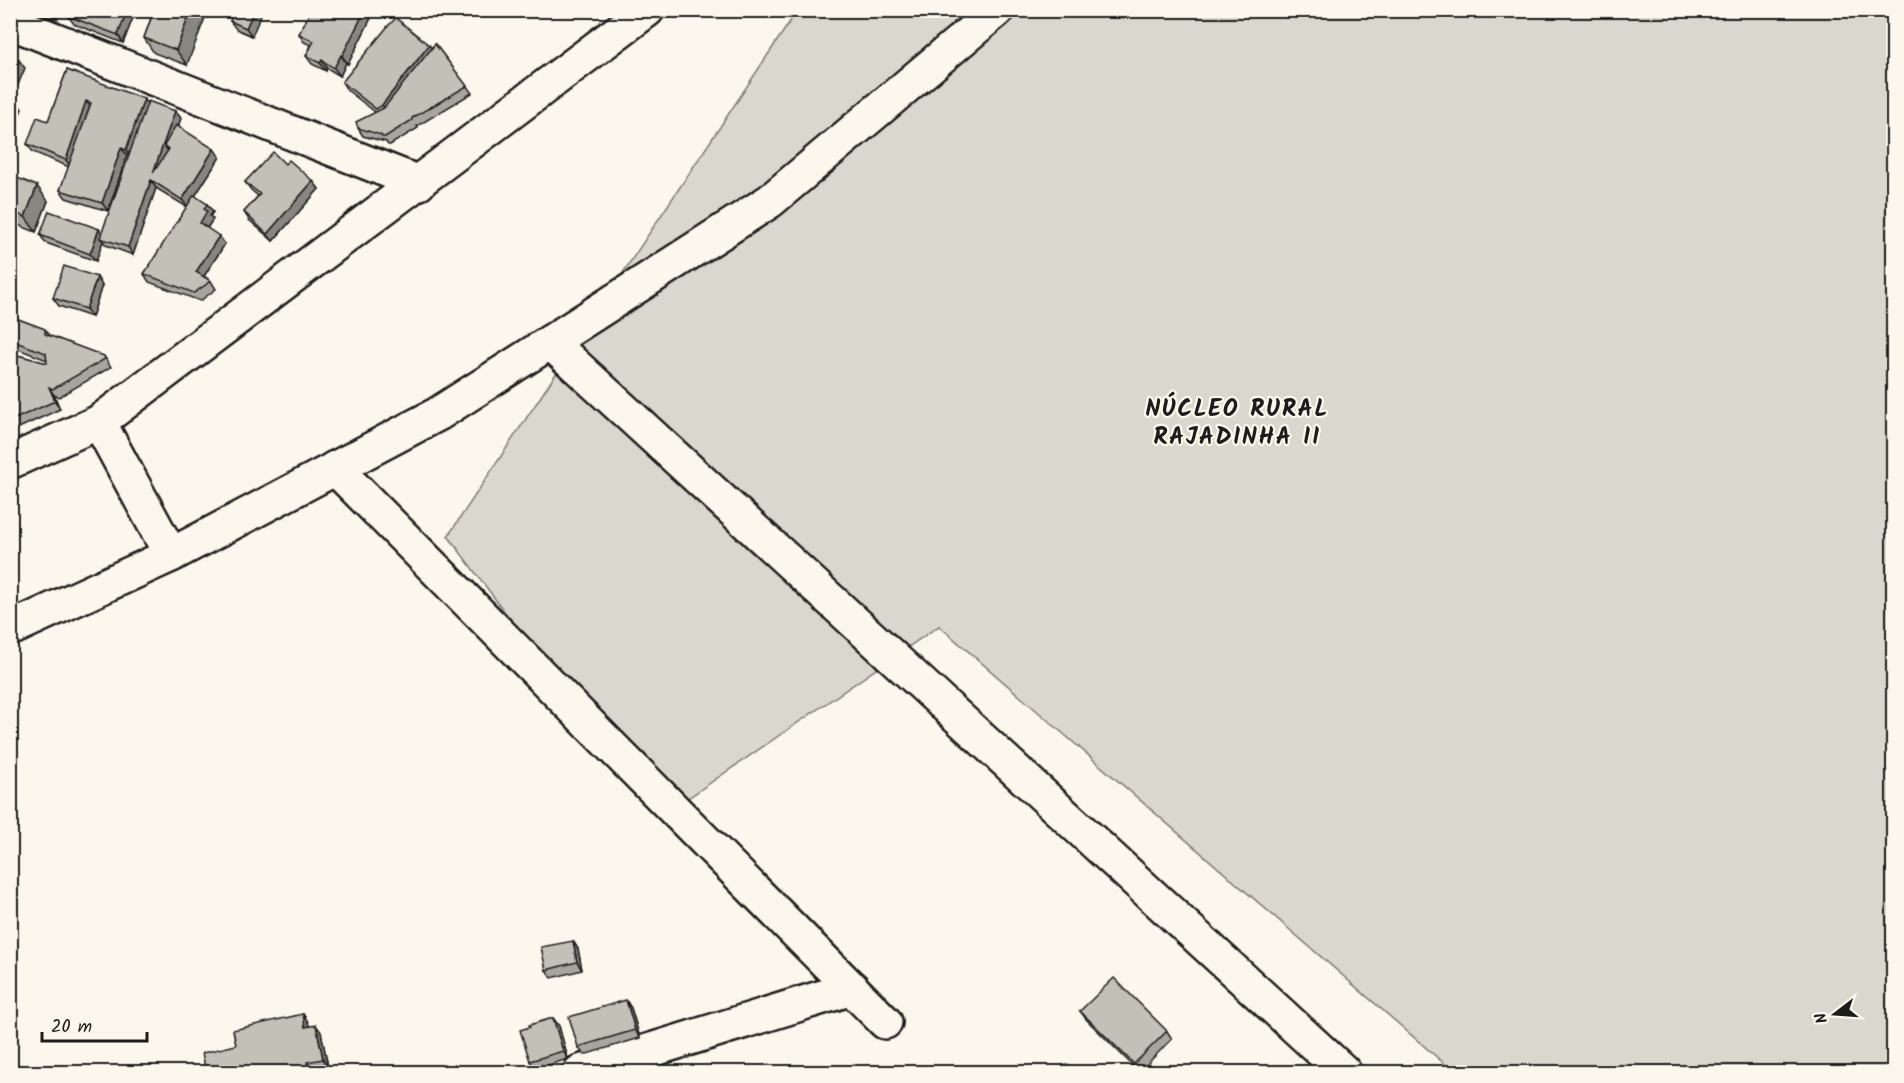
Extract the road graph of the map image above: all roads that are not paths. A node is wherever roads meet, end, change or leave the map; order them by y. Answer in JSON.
{"nodes":[{"id":1,"x":647,"y":10,"type":"edge"},
{"id":2,"x":997,"y":10,"type":"edge"},
{"id":3,"x":10,"y":22,"type":"edge"},
{"id":4,"x":419,"y":183,"type":"junction"},
{"id":5,"x":550,"y":342,"type":"junction"},
{"id":6,"x":99,"y":422,"type":"junction"},
{"id":7,"x":10,"y":462,"type":"edge"},
{"id":8,"x":335,"y":468,"type":"junction"},
{"id":9,"x":171,"y":555,"type":"junction"},
{"id":10,"x":10,"y":629,"type":"edge"},
{"id":11,"x":852,"y":988,"type":"junction"},
{"id":12,"x":885,"y":1022,"type":"dead end"},
{"id":13,"x":580,"y":1072,"type":"edge"},
{"id":14,"x":1344,"y":1072,"type":"edge"}],
"edges":[{"from":1,"to":4,"type":"street"},
{"from":2,"to":5,"type":"street"},
{"from":3,"to":4,"type":"street"},
{"from":4,"to":6,"type":"street"},
{"from":5,"to":8,"type":"street"},
{"from":5,"to":14,"type":"street"},
{"from":6,"to":7,"type":"street"},
{"from":6,"to":9,"type":"street"},
{"from":8,"to":9,"type":"street"},
{"from":8,"to":11,"type":"street"},
{"from":9,"to":10,"type":"street"},
{"from":11,"to":12,"type":"street"},
{"from":11,"to":13,"type":"street"}]}
